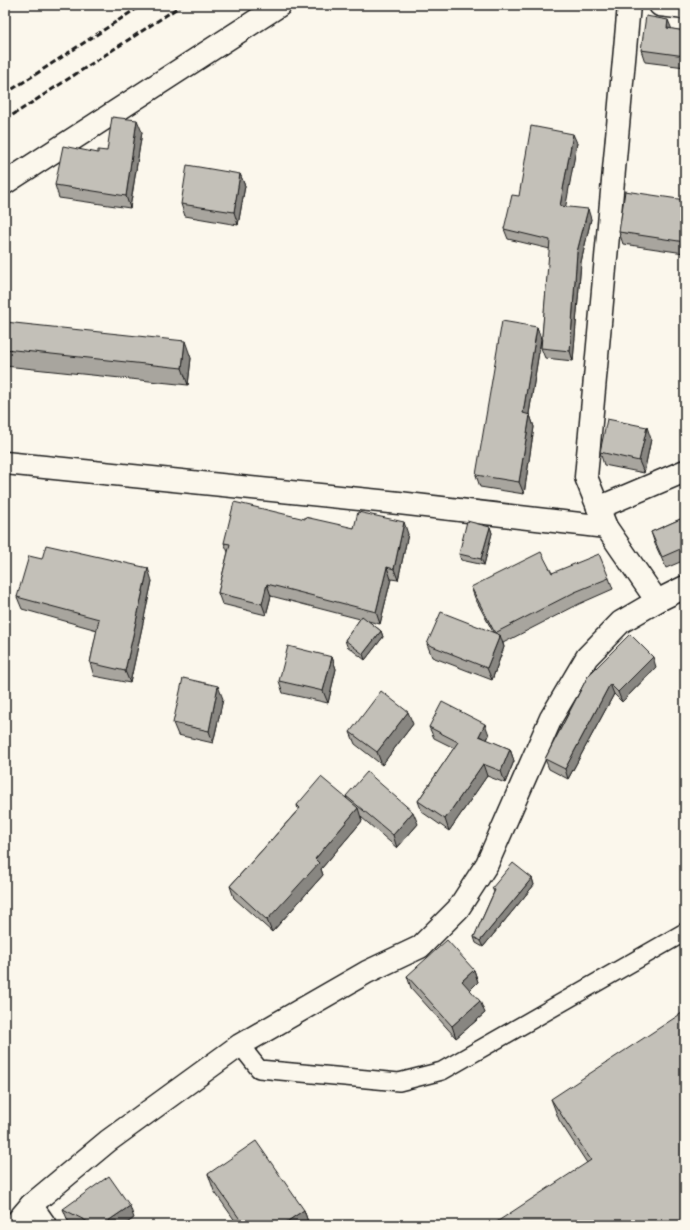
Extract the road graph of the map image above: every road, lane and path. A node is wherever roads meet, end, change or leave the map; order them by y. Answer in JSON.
{"nodes":[{"id":1,"x":280,"y":5,"type":"edge"},
{"id":2,"x":630,"y":5,"type":"edge"},
{"id":3,"x":660,"y":5,"type":"edge"},
{"id":4,"x":685,"y":8,"type":"edge"},
{"id":5,"x":5,"y":183,"type":"edge"},
{"id":6,"x":5,"y":463,"type":"edge"},
{"id":7,"x":685,"y":471,"type":"edge"},
{"id":8,"x":602,"y":518,"type":"junction"},
{"id":9,"x":685,"y":587,"type":"edge"},
{"id":10,"x":657,"y":601,"type":"junction"},
{"id":11,"x":685,"y":932,"type":"edge"},
{"id":12,"x":240,"y":1045,"type":"junction"},
{"id":13,"x":31,"y":1205,"type":"junction"},
{"id":14,"x":14,"y":1225,"type":"edge"},
{"id":15,"x":45,"y":1225,"type":"edge"}],
"edges":[{"from":1,"to":5,"type":"street"},
{"from":2,"to":8,"type":"street"},
{"from":3,"to":4,"type":"street"},
{"from":6,"to":8,"type":"street"},
{"from":7,"to":8,"type":"street"},
{"from":8,"to":10,"type":"street"},
{"from":9,"to":10,"type":"street"},
{"from":10,"to":12,"type":"street"},
{"from":11,"to":12,"type":"lane"},
{"from":12,"to":13,"type":"street"},
{"from":13,"to":14,"type":"street"},
{"from":13,"to":15,"type":"street"}]}
